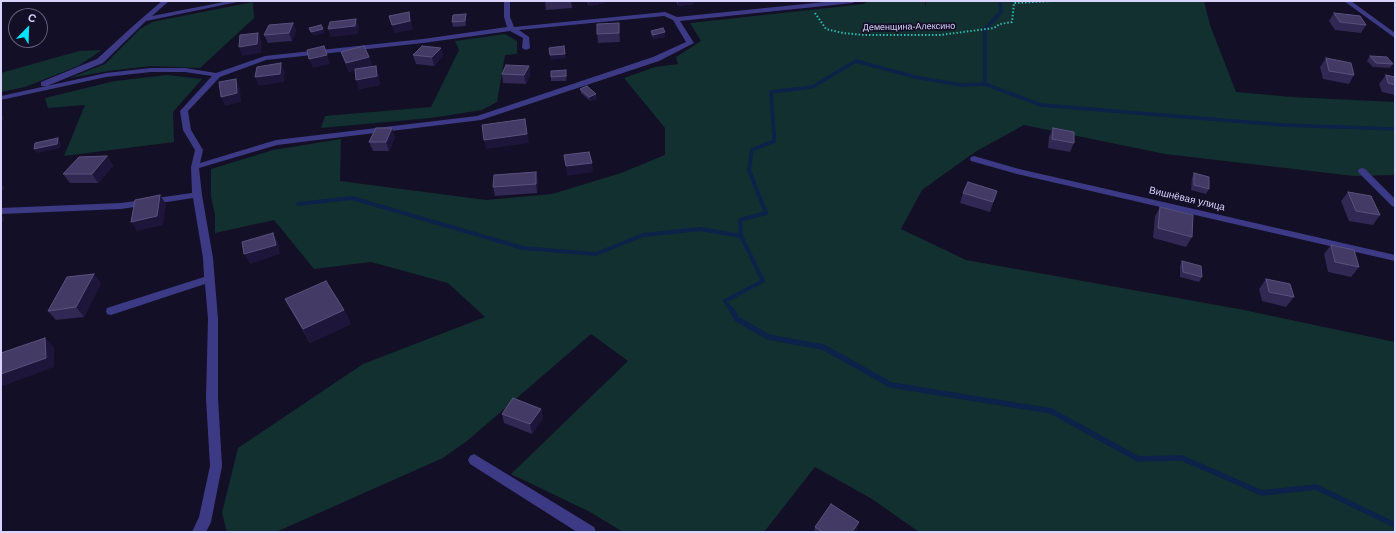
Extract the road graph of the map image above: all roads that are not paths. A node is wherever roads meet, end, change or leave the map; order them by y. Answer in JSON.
{"nodes":[{"id":1,"x":166,"y":1,"type":"edge"},
{"id":2,"x":239,"y":1,"type":"edge"},
{"id":3,"x":507,"y":1,"type":"edge"},
{"id":4,"x":853,"y":1,"type":"edge"},
{"id":5,"x":1347,"y":1,"type":"edge"},
{"id":6,"x":676,"y":19,"type":"junction"},
{"id":7,"x":144,"y":20,"type":"junction"},
{"id":8,"x":511,"y":29,"type":"junction"},
{"id":9,"x":1395,"y":36,"type":"edge"},
{"id":10,"x":526,"y":48,"type":"dead end"},
{"id":11,"x":217,"y":75,"type":"junction"},
{"id":12,"x":18,"y":95,"type":"junction"},
{"id":13,"x":1,"y":98,"type":"edge"},
{"id":14,"x":974,"y":159,"type":"dead end"},
{"id":15,"x":194,"y":167,"type":"junction"},
{"id":16,"x":1362,"y":171,"type":"dead end"},
{"id":17,"x":197,"y":195,"type":"junction"},
{"id":18,"x":1395,"y":204,"type":"edge"},
{"id":19,"x":1,"y":212,"type":"edge"},
{"id":20,"x":1395,"y":258,"type":"edge"},
{"id":21,"x":210,"y":280,"type":"junction"},
{"id":22,"x":111,"y":311,"type":"dead end"},
{"id":23,"x":474,"y":460,"type":"dead end"},
{"id":24,"x":199,"y":532,"type":"edge"},
{"id":25,"x":589,"y":532,"type":"edge"}],
"edges":[{"from":1,"to":7,"type":"street"},
{"from":2,"to":7,"type":"street"},
{"from":3,"to":8,"type":"street"},
{"from":4,"to":6,"type":"street"},
{"from":5,"to":9,"type":"street"},
{"from":6,"to":8,"type":"street"},
{"from":6,"to":15,"type":"street"},
{"from":7,"to":12,"type":"street"},
{"from":8,"to":10,"type":"street"},
{"from":8,"to":11,"type":"street"},
{"from":11,"to":12,"type":"street"},
{"from":11,"to":15,"type":"street"},
{"from":12,"to":13,"type":"street"},
{"from":14,"to":20,"type":"street","name":"Вишнёвая улица"},
{"from":15,"to":17,"type":"street"},
{"from":16,"to":18,"type":"street"},
{"from":17,"to":19,"type":"street"},
{"from":17,"to":21,"type":"street"},
{"from":21,"to":22,"type":"street"},
{"from":21,"to":24,"type":"street"},
{"from":23,"to":25,"type":"street"}]}
